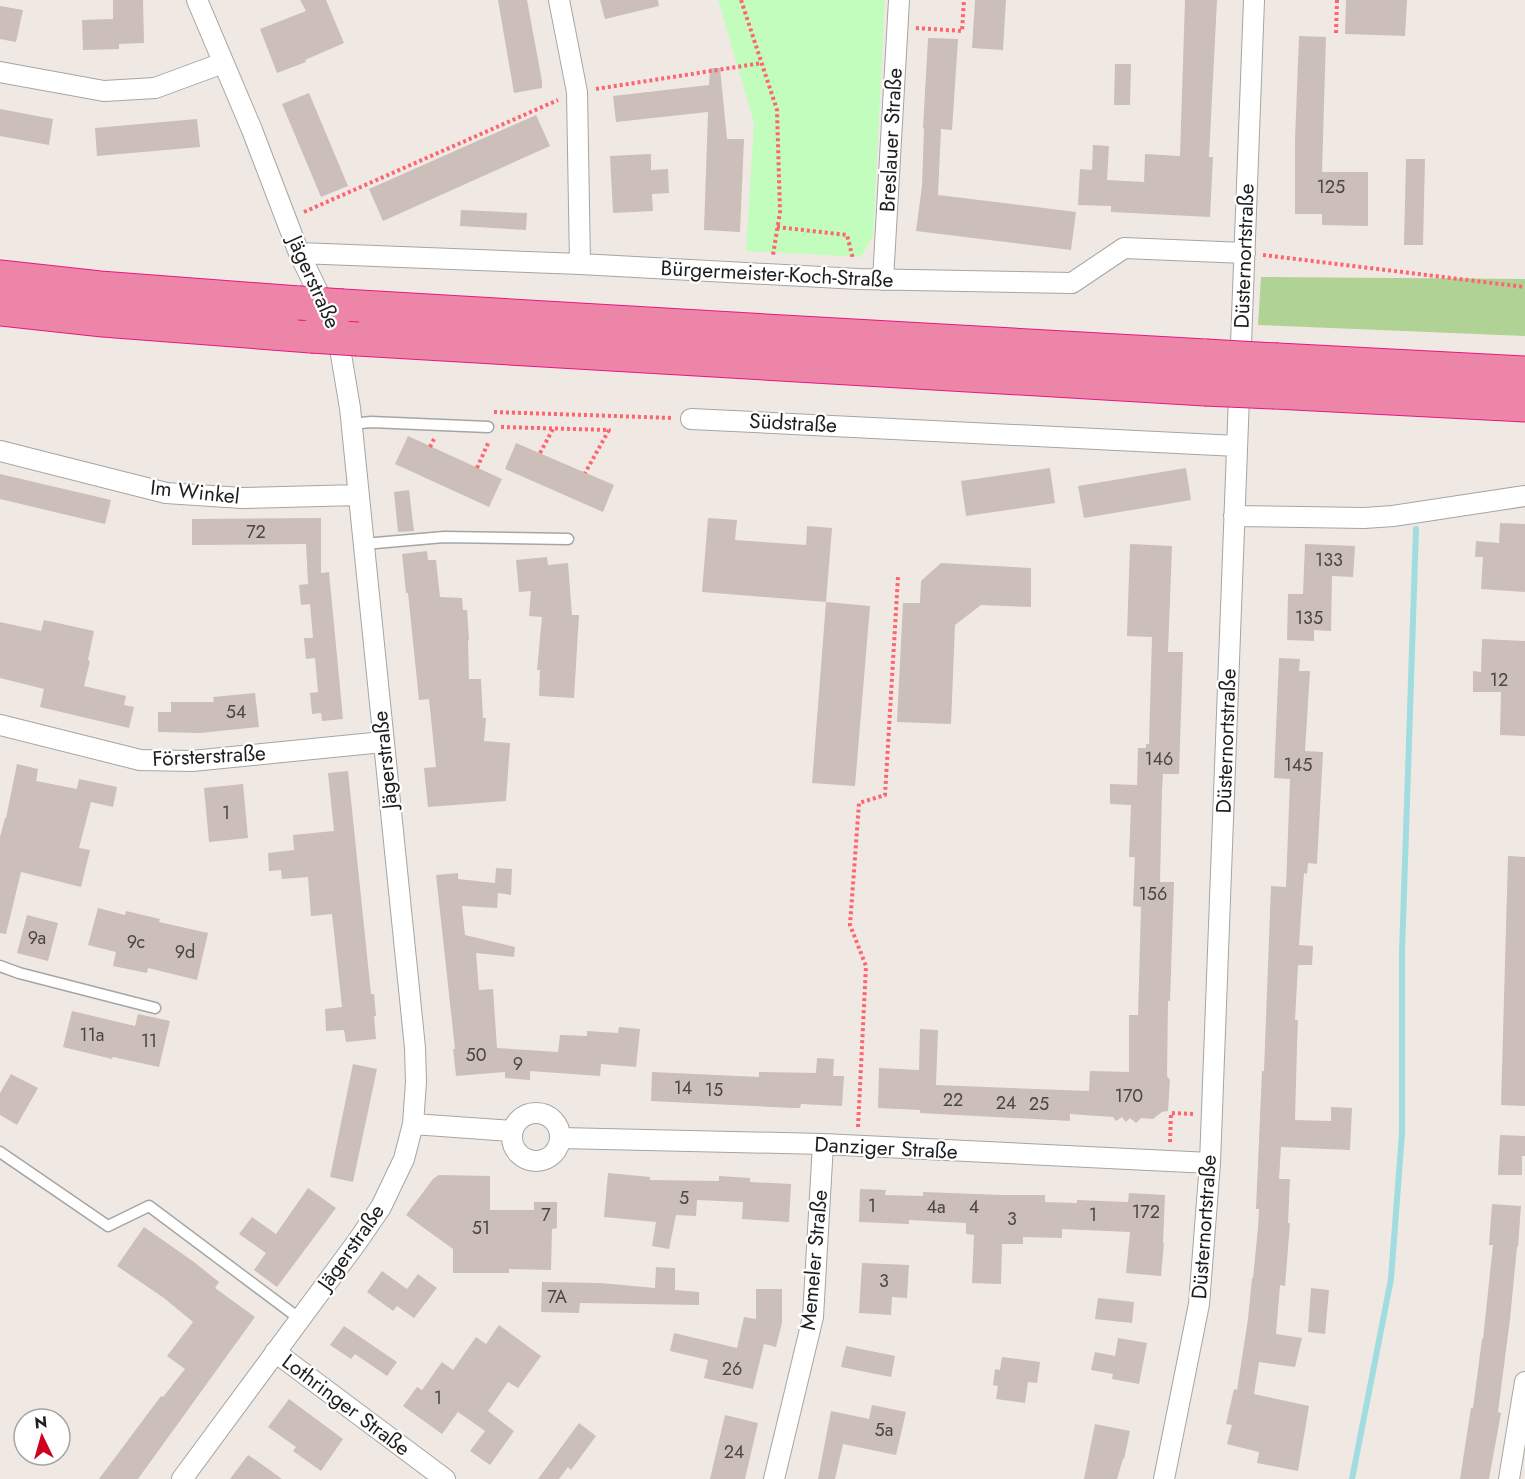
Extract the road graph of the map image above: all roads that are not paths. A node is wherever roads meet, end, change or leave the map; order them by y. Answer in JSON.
{"nodes":[{"id":1,"x":197,"y":0,"type":"edge"},
{"id":2,"x":559,"y":0,"type":"edge"},
{"id":3,"x":899,"y":0,"type":"edge"},
{"id":4,"x":1254,"y":0,"type":"edge"},
{"id":5,"x":224,"y":63,"type":"junction"},
{"id":6,"x":0,"y":72,"type":"edge"},
{"id":7,"x":299,"y":253,"type":"junction"},
{"id":8,"x":1245,"y":253,"type":"junction"},
{"id":9,"x":580,"y":264,"type":"junction"},
{"id":10,"x":0,"y":277,"type":"edge"},
{"id":11,"x":883,"y":279,"type":"junction"},
{"id":12,"x":0,"y":309,"type":"edge"},
{"id":13,"x":1525,"y":373,"type":"edge"},
{"id":14,"x":1277,"y":376,"type":"junction"},
{"id":15,"x":1525,"y":405,"type":"edge"},
{"id":16,"x":691,"y":418,"type":"road end"},
{"id":17,"x":351,"y":424,"type":"junction"},
{"id":18,"x":492,"y":427,"type":"road end"},
{"id":19,"x":1237,"y":446,"type":"junction"},
{"id":20,"x":0,"y":451,"type":"edge"},
{"id":21,"x":359,"y":495,"type":"junction"},
{"id":22,"x":1525,"y":496,"type":"edge"},
{"id":23,"x":1234,"y":516,"type":"junction"},
{"id":24,"x":568,"y":539,"type":"dead end"},
{"id":25,"x":364,"y":544,"type":"junction"},
{"id":26,"x":1,"y":731,"type":"edge"},
{"id":27,"x":383,"y":741,"type":"junction"},
{"id":28,"x":0,"y":966,"type":"edge"},
{"id":29,"x":155,"y":1008,"type":"dead end"},
{"id":30,"x":413,"y":1124,"type":"junction"},
{"id":31,"x":512,"y":1131,"type":"junction"},
{"id":32,"x":561,"y":1138,"type":"junction"},
{"id":33,"x":823,"y":1144,"type":"junction"},
{"id":34,"x":0,"y":1152,"type":"edge"},
{"id":35,"x":1210,"y":1163,"type":"junction"},
{"id":36,"x":300,"y":1318,"type":"junction"},
{"id":37,"x":275,"y":1352,"type":"junction"},
{"id":38,"x":1524,"y":1388,"type":"edge"},
{"id":39,"x":1167,"y":1478,"type":"edge"},
{"id":40,"x":182,"y":1479,"type":"edge"},
{"id":41,"x":445,"y":1479,"type":"edge"},
{"id":42,"x":774,"y":1479,"type":"edge"},
{"id":43,"x":1509,"y":1479,"type":"edge"}],
"edges":[{"from":1,"to":5,"type":"street","name":"Jägerstraße"},
{"from":2,"to":9,"type":"street"},
{"from":3,"to":11,"type":"street","name":"Breslauer Straße"},
{"from":4,"to":8,"type":"street","name":"Düsternortstraße"},
{"from":5,"to":6,"type":"street"},
{"from":5,"to":7,"type":"street","name":"Jägerstraße"},
{"from":7,"to":9,"type":"street","name":"Bürgermeister-Koch-Straße"},
{"from":7,"to":17,"type":"street","name":"Jägerstraße"},
{"from":8,"to":11,"type":"street","name":"Bürgermeister-Koch-Straße"},
{"from":8,"to":19,"type":"street","name":"Düsternortstraße"},
{"from":9,"to":11,"type":"street","name":"Bürgermeister-Koch-Straße"},
{"from":10,"to":14,"type":"highway","bridge":true},
{"from":12,"to":14,"type":"highway","bridge":true},
{"from":13,"to":14,"type":"highway"},
{"from":14,"to":15,"type":"highway"},
{"from":16,"to":19,"type":"street","name":"Südstraße"},
{"from":17,"to":18,"type":"lane"},
{"from":17,"to":21,"type":"street","name":"Jägerstraße"},
{"from":19,"to":23,"type":"street","name":"Düsternortstraße"},
{"from":20,"to":21,"type":"street","name":"Im Winkel"},
{"from":21,"to":25,"type":"street","name":"Jägerstraße"},
{"from":22,"to":23,"type":"street"},
{"from":23,"to":35,"type":"street","name":"Düsternortstraße"},
{"from":24,"to":25,"type":"lane"},
{"from":25,"to":27,"type":"street","name":"Jägerstraße"},
{"from":26,"to":27,"type":"street","name":"Försterstraße"},
{"from":27,"to":30,"type":"street","name":"Jägerstraße"},
{"from":28,"to":29,"type":"lane"},
{"from":30,"to":31,"type":"street"},
{"from":30,"to":36,"type":"street","name":"Jägerstraße"},
{"from":31,"to":32,"type":"street"},
{"from":31,"to":32,"type":"street"},
{"from":32,"to":33,"type":"street","name":"Danziger Straße"},
{"from":33,"to":35,"type":"street","name":"Danziger Straße"},
{"from":33,"to":42,"type":"street","name":"Memeler Straße"},
{"from":34,"to":36,"type":"lane"},
{"from":35,"to":39,"type":"street","name":"Düsternortstraße"},
{"from":36,"to":37,"type":"street","name":"Jägerstraße"},
{"from":37,"to":40,"type":"street","name":"Jägerstraße"},
{"from":37,"to":41,"type":"street","name":"Lothringer Straße"},
{"from":38,"to":43,"type":"street"}]}
